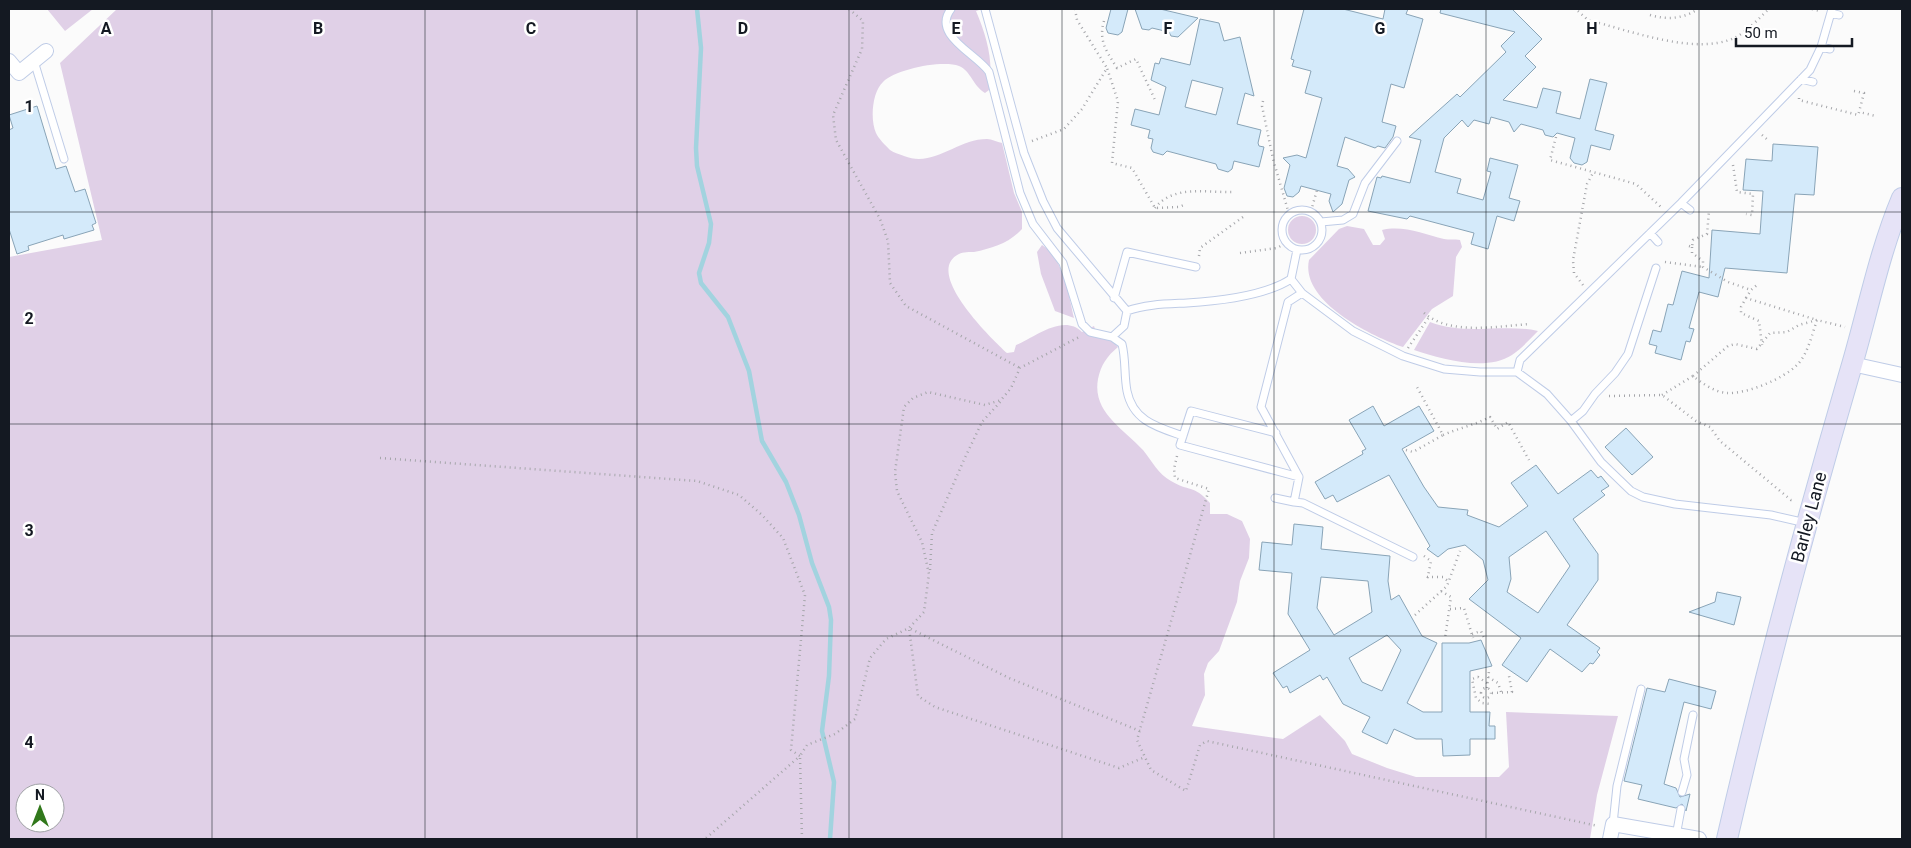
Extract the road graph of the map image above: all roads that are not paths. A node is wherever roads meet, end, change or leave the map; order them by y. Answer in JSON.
{"nodes":[{"id":1,"x":951,"y":9,"type":"edge"},
{"id":2,"x":985,"y":9,"type":"edge"},
{"id":3,"x":1834,"y":12,"type":"edge"},
{"id":4,"x":1821,"y":47,"type":"junction"},
{"id":5,"x":1830,"y":49,"type":"dead end"},
{"id":6,"x":46,"y":51,"type":"dead end"},
{"id":7,"x":9,"y":61,"type":"edge"},
{"id":8,"x":34,"y":61,"type":"junction"},
{"id":9,"x":1801,"y":79,"type":"junction"},
{"id":10,"x":1813,"y":82,"type":"dead end"},
{"id":11,"x":1770,"y":111,"type":"junction"},
{"id":12,"x":1777,"y":115,"type":"dead end"},
{"id":13,"x":1398,"y":141,"type":"dead end"},
{"id":14,"x":64,"y":159,"type":"dead end"},
{"id":15,"x":1902,"y":198,"type":"edge"},
{"id":16,"x":1681,"y":203,"type":"junction"},
{"id":17,"x":1690,"y":210,"type":"dead end"},
{"id":18,"x":1321,"y":222,"type":"junction"},
{"id":19,"x":1650,"y":233,"type":"junction"},
{"id":20,"x":1658,"y":242,"type":"dead end"},
{"id":21,"x":1297,"y":250,"type":"junction"},
{"id":22,"x":1196,"y":267,"type":"road end"},
{"id":23,"x":1656,"y":268,"type":"road end"},
{"id":24,"x":1292,"y":278,"type":"junction"},
{"id":25,"x":1302,"y":293,"type":"junction"},
{"id":26,"x":1114,"y":298,"type":"junction"},
{"id":27,"x":1577,"y":304,"type":"junction"},
{"id":28,"x":1584,"y":311,"type":"dead end"},
{"id":29,"x":1127,"y":312,"type":"junction"},
{"id":30,"x":1112,"y":337,"type":"junction"},
{"id":31,"x":1852,"y":364,"type":"junction"},
{"id":32,"x":1517,"y":372,"type":"junction"},
{"id":33,"x":1902,"y":375,"type":"edge"},
{"id":34,"x":1571,"y":421,"type":"junction"},
{"id":35,"x":1276,"y":433,"type":"junction"},
{"id":36,"x":1183,"y":436,"type":"junction"},
{"id":37,"x":1299,"y":477,"type":"junction"},
{"id":38,"x":1275,"y":498,"type":"dead end"},
{"id":39,"x":1294,"y":502,"type":"junction"},
{"id":40,"x":1806,"y":524,"type":"junction"},
{"id":41,"x":1412,"y":557,"type":"dead end"},
{"id":42,"x":1641,"y":689,"type":"dead end"},
{"id":43,"x":1693,"y":715,"type":"dead end"},
{"id":44,"x":1682,"y":792,"type":"dead end"},
{"id":45,"x":1681,"y":810,"type":"dead end"},
{"id":46,"x":1612,"y":831,"type":"edge"},
{"id":47,"x":1675,"y":837,"type":"edge"},
{"id":48,"x":1699,"y":839,"type":"edge"},
{"id":49,"x":1727,"y":839,"type":"edge"}],
"edges":[{"from":1,"to":30,"type":"lane"},
{"from":2,"to":26,"type":"lane"},
{"from":3,"to":4,"type":"lane"},
{"from":4,"to":5,"type":"lane"},
{"from":4,"to":9,"type":"lane"},
{"from":6,"to":8,"type":"street"},
{"from":7,"to":8,"type":"street"},
{"from":8,"to":14,"type":"lane"},
{"from":9,"to":10,"type":"lane"},
{"from":9,"to":11,"type":"lane"},
{"from":11,"to":12,"type":"lane"},
{"from":11,"to":16,"type":"lane"},
{"from":13,"to":18,"type":"lane"},
{"from":15,"to":31,"type":"main road","name":"Barley Lane"},
{"from":16,"to":17,"type":"lane"},
{"from":16,"to":19,"type":"lane"},
{"from":18,"to":21,"type":"lane"},
{"from":18,"to":21,"type":"lane"},
{"from":19,"to":20,"type":"lane"},
{"from":19,"to":27,"type":"lane"},
{"from":21,"to":24,"type":"lane"},
{"from":22,"to":26,"type":"lane"},
{"from":23,"to":34,"type":"lane"},
{"from":24,"to":25,"type":"lane"},
{"from":24,"to":29,"type":"lane"},
{"from":25,"to":32,"type":"lane"},
{"from":25,"to":35,"type":"lane"},
{"from":26,"to":29,"type":"lane"},
{"from":27,"to":28,"type":"lane"},
{"from":27,"to":32,"type":"lane"},
{"from":29,"to":30,"type":"lane"},
{"from":30,"to":36,"type":"lane"},
{"from":31,"to":33,"type":"street"},
{"from":31,"to":40,"type":"main road","name":"Barley Lane"},
{"from":32,"to":34,"type":"lane"},
{"from":34,"to":40,"type":"lane"},
{"from":35,"to":36,"type":"lane"},
{"from":35,"to":37,"type":"lane"},
{"from":36,"to":37,"type":"lane"},
{"from":37,"to":39,"type":"lane"},
{"from":38,"to":39,"type":"lane"},
{"from":39,"to":41,"type":"lane"},
{"from":40,"to":49,"type":"main road","name":"Barley Lane"},
{"from":42,"to":46,"type":"lane"},
{"from":43,"to":44,"type":"lane"},
{"from":45,"to":47,"type":"lane"},
{"from":46,"to":47,"type":"street"},
{"from":47,"to":48,"type":"street"}]}
